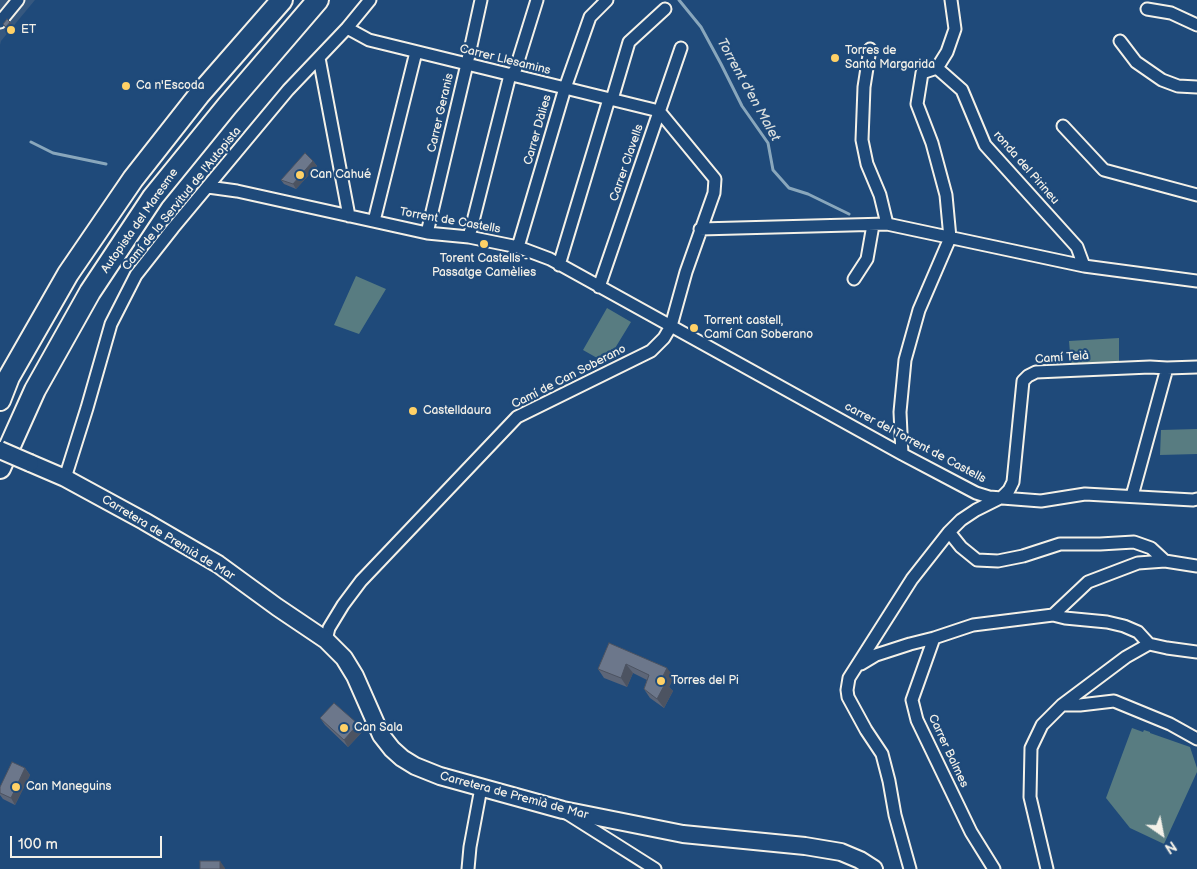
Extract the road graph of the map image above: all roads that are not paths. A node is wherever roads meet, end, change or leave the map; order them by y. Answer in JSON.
{"nodes":[{"id":1,"x":18,"y":0,"type":"edge"},
{"id":2,"x":282,"y":0,"type":"edge"},
{"id":3,"x":318,"y":0,"type":"edge"},
{"id":4,"x":370,"y":0,"type":"edge"},
{"id":5,"x":481,"y":0,"type":"edge"},
{"id":6,"x":537,"y":0,"type":"edge"},
{"id":7,"x":607,"y":0,"type":"edge"},
{"id":8,"x":951,"y":0,"type":"edge"},
{"id":9,"x":665,"y":9,"type":"dead end"},
{"id":10,"x":1147,"y":10,"type":"dead end"},
{"id":11,"x":0,"y":22,"type":"edge"},
{"id":12,"x":1197,"y":25,"type":"edge"},
{"id":13,"x":347,"y":28,"type":"junction"},
{"id":14,"x":1120,"y":41,"type":"dead end"},
{"id":15,"x":681,"y":48,"type":"dead end"},
{"id":16,"x":870,"y":50,"type":"dead end"},
{"id":17,"x":416,"y":52,"type":"junction"},
{"id":18,"x":319,"y":58,"type":"junction"},
{"id":19,"x":467,"y":64,"type":"junction"},
{"id":20,"x":937,"y":68,"type":"junction"},
{"id":21,"x":510,"y":75,"type":"junction"},
{"id":22,"x":1197,"y":87,"type":"edge"},
{"id":23,"x":565,"y":88,"type":"junction"},
{"id":24,"x":609,"y":99,"type":"junction"},
{"id":25,"x":659,"y":111,"type":"junction"},
{"id":26,"x":1063,"y":126,"type":"dead end"},
{"id":27,"x":208,"y":187,"type":"junction"},
{"id":28,"x":1197,"y":195,"type":"edge"},
{"id":29,"x":349,"y":216,"type":"junction"},
{"id":30,"x":374,"y":221,"type":"junction"},
{"id":31,"x":887,"y":224,"type":"junction"},
{"id":32,"x":873,"y":225,"type":"junction"},
{"id":33,"x":700,"y":229,"type":"junction"},
{"id":34,"x":427,"y":233,"type":"junction"},
{"id":35,"x":469,"y":237,"type":"junction"},
{"id":36,"x":950,"y":238,"type":"junction"},
{"id":37,"x":518,"y":247,"type":"junction"},
{"id":38,"x":559,"y":265,"type":"junction"},
{"id":39,"x":1084,"y":266,"type":"junction"},
{"id":40,"x":854,"y":279,"type":"dead end"},
{"id":41,"x":1197,"y":280,"type":"edge"},
{"id":42,"x":600,"y":287,"type":"junction"},
{"id":43,"x":671,"y":326,"type":"junction"},
{"id":44,"x":1197,"y":367,"type":"edge"},
{"id":45,"x":1167,"y":368,"type":"junction"},
{"id":46,"x":0,"y":400,"type":"edge"},
{"id":47,"x":0,"y":450,"type":"edge"},
{"id":48,"x":902,"y":454,"type":"junction"},
{"id":49,"x":0,"y":468,"type":"edge"},
{"id":50,"x":65,"y":478,"type":"junction"},
{"id":51,"x":1132,"y":496,"type":"junction"},
{"id":52,"x":1002,"y":497,"type":"junction"},
{"id":53,"x":1197,"y":499,"type":"edge"},
{"id":54,"x":949,"y":532,"type":"junction"},
{"id":55,"x":1165,"y":561,"type":"junction"},
{"id":56,"x":1197,"y":566,"type":"edge"},
{"id":57,"x":1053,"y":615,"type":"junction"},
{"id":58,"x":934,"y":638,"type":"junction"},
{"id":59,"x":326,"y":640,"type":"junction"},
{"id":60,"x":1149,"y":644,"type":"junction"},
{"id":61,"x":1197,"y":652,"type":"edge"},
{"id":62,"x":857,"y":667,"type":"junction"},
{"id":63,"x":1062,"y":705,"type":"junction"},
{"id":64,"x":1197,"y":739,"type":"edge"},
{"id":65,"x":481,"y":788,"type":"junction"},
{"id":66,"x":563,"y":810,"type":"junction"},
{"id":67,"x":468,"y":869,"type":"edge"},
{"id":68,"x":655,"y":869,"type":"edge"},
{"id":69,"x":874,"y":869,"type":"edge"},
{"id":70,"x":910,"y":869,"type":"edge"},
{"id":71,"x":994,"y":869,"type":"edge"},
{"id":72,"x":1047,"y":869,"type":"edge"}],
"edges":[{"from":1,"to":11,"type":"street"},
{"from":2,"to":46,"type":"highway"},
{"from":3,"to":49,"type":"highway","name":"Autopista del Maresme"},
{"from":4,"to":13,"type":"street","name":"Camí de la Servitud de l'Autopista"},
{"from":5,"to":19,"type":"street","name":"Carrer Geranis"},
{"from":6,"to":21,"type":"street"},
{"from":7,"to":23,"type":"street","name":"Carrer Dàlies"},
{"from":8,"to":20,"type":"street"},
{"from":9,"to":24,"type":"street"},
{"from":10,"to":12,"type":"street"},
{"from":13,"to":17,"type":"street","name":"Carrer Llesamins"},
{"from":13,"to":18,"type":"street","name":"Camí de la Servitud de l'Autopista"},
{"from":14,"to":22,"type":"street"},
{"from":15,"to":25,"type":"street","name":"Carrer Clavells"},
{"from":16,"to":31,"type":"street"},
{"from":17,"to":19,"type":"street","name":"Carrer Llesamins"},
{"from":17,"to":30,"type":"street"},
{"from":18,"to":27,"type":"street","name":"Camí de la Servitud de l'Autopista"},
{"from":18,"to":29,"type":"street"},
{"from":19,"to":21,"type":"street","name":"Carrer Llesamins"},
{"from":19,"to":34,"type":"street","name":"Carrer Geranis"},
{"from":20,"to":36,"type":"street"},
{"from":20,"to":39,"type":"street","name":"ronda del Pirineu"},
{"from":21,"to":23,"type":"street","name":"Carrer Llesamins"},
{"from":21,"to":35,"type":"street"},
{"from":23,"to":24,"type":"street","name":"Carrer Llesamins"},
{"from":23,"to":37,"type":"street","name":"Carrer Dàlies"},
{"from":24,"to":25,"type":"street","name":"Carrer Llesamins"},
{"from":24,"to":38,"type":"street"},
{"from":25,"to":33,"type":"street","name":"Camí de Can Soberano"},
{"from":25,"to":42,"type":"street","name":"Carrer Clavells"},
{"from":26,"to":28,"type":"street"},
{"from":27,"to":29,"type":"street","name":"Torrent de Castells"},
{"from":27,"to":50,"type":"street","name":"Camí de la Servitud de l'Autopista"},
{"from":29,"to":30,"type":"street","name":"Torrent de Castells"},
{"from":30,"to":34,"type":"street","name":"Torrent de Castells"},
{"from":31,"to":32,"type":"street"},
{"from":31,"to":36,"type":"street"},
{"from":32,"to":33,"type":"street"},
{"from":32,"to":40,"type":"street"},
{"from":33,"to":43,"type":"street","name":"Camí de Can Soberano"},
{"from":34,"to":35,"type":"street","name":"Torrent de Castells"},
{"from":35,"to":37,"type":"street","name":"Torrent de Castells"},
{"from":36,"to":39,"type":"street"},
{"from":36,"to":48,"type":"street"},
{"from":37,"to":38,"type":"street","name":"Torrent de Castells"},
{"from":38,"to":42,"type":"street","name":"Torrent de Castells"},
{"from":39,"to":41,"type":"street"},
{"from":42,"to":43,"type":"street","name":"Torrent de Castells"},
{"from":43,"to":48,"type":"street","name":"carrer del Torrent de Castells"},
{"from":43,"to":59,"type":"street","name":"Camí de Can Soberano"},
{"from":44,"to":45,"type":"street","name":"Camí Teià"},
{"from":45,"to":51,"type":"street"},
{"from":45,"to":52,"type":"street","name":"Camí Teià"},
{"from":47,"to":50,"type":"street","name":"Carretera de Premià de Mar","bridge":true},
{"from":48,"to":52,"type":"street","name":"carrer del Torrent de Castells"},
{"from":50,"to":59,"type":"street","name":"Carretera de Premià de Mar"},
{"from":51,"to":52,"type":"street","name":"carrer del Torrent de Castells"},
{"from":51,"to":53,"type":"street","name":"carrer del Torrent de Castells"},
{"from":52,"to":54,"type":"street"},
{"from":54,"to":55,"type":"street"},
{"from":54,"to":62,"type":"street"},
{"from":55,"to":56,"type":"street"},
{"from":55,"to":57,"type":"street"},
{"from":57,"to":58,"type":"street"},
{"from":57,"to":60,"type":"street"},
{"from":58,"to":62,"type":"street"},
{"from":58,"to":71,"type":"street","name":"Carrer Balmes"},
{"from":59,"to":65,"type":"street","name":"Carretera de Premià de Mar"},
{"from":60,"to":61,"type":"street"},
{"from":60,"to":63,"type":"street"},
{"from":62,"to":70,"type":"street"},
{"from":63,"to":64,"type":"street"},
{"from":63,"to":72,"type":"street"},
{"from":65,"to":66,"type":"street","name":"Carretera de Premià de Mar"},
{"from":65,"to":67,"type":"street"},
{"from":66,"to":68,"type":"street"},
{"from":66,"to":69,"type":"street","name":"Carretera de Premià de Mar"}]}
